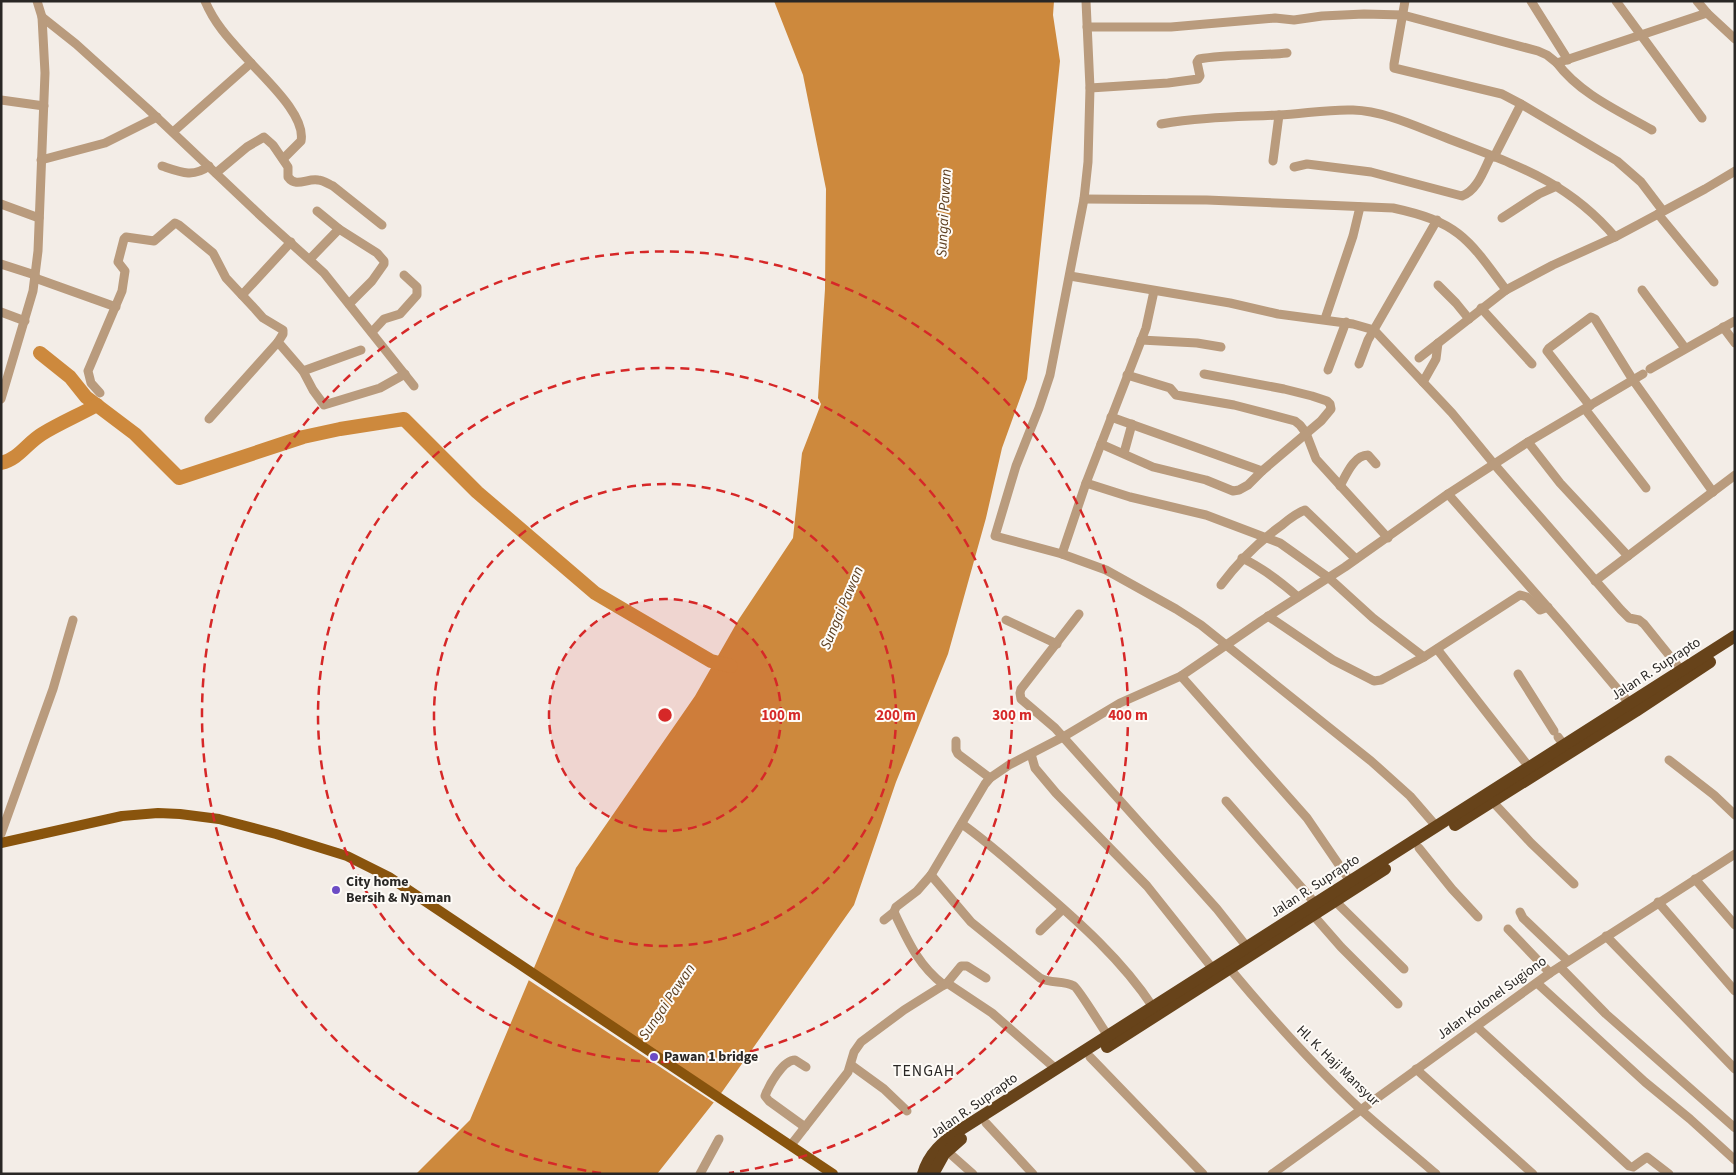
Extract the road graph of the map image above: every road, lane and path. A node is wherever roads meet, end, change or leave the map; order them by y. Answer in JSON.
{"nodes":[{"id":1,"x":37,"y":1,"type":"edge"},
{"id":2,"x":205,"y":1,"type":"edge"},
{"id":3,"x":1086,"y":1,"type":"edge"},
{"id":4,"x":1405,"y":1,"type":"edge"},
{"id":5,"x":1531,"y":1,"type":"edge"},
{"id":6,"x":1616,"y":1,"type":"edge"},
{"id":7,"x":1697,"y":1,"type":"edge"},
{"id":8,"x":1707,"y":13,"type":"junction"},
{"id":9,"x":1403,"y":15,"type":"junction"},
{"id":10,"x":42,"y":17,"type":"junction"},
{"id":11,"x":1087,"y":27,"type":"junction"},
{"id":12,"x":1641,"y":34,"type":"junction"},
{"id":13,"x":1735,"y":38,"type":"edge"},
{"id":14,"x":1287,"y":53,"type":"dead end"},
{"id":15,"x":1568,"y":60,"type":"junction"},
{"id":16,"x":251,"y":63,"type":"junction"},
{"id":17,"x":1557,"y":63,"type":"junction"},
{"id":18,"x":1090,"y":88,"type":"junction"},
{"id":19,"x":1,"y":100,"type":"edge"},
{"id":20,"x":1521,"y":104,"type":"junction"},
{"id":21,"x":44,"y":106,"type":"junction"},
{"id":22,"x":1279,"y":115,"type":"junction"},
{"id":23,"x":157,"y":117,"type":"junction"},
{"id":24,"x":1702,"y":118,"type":"dead end"},
{"id":25,"x":1161,"y":124,"type":"dead end"},
{"id":26,"x":1652,"y":130,"type":"dead end"},
{"id":27,"x":173,"y":132,"type":"junction"},
{"id":28,"x":1493,"y":156,"type":"junction"},
{"id":29,"x":283,"y":159,"type":"junction"},
{"id":30,"x":40,"y":160,"type":"junction"},
{"id":31,"x":1273,"y":161,"type":"dead end"},
{"id":32,"x":162,"y":166,"type":"dead end"},
{"id":33,"x":209,"y":166,"type":"junction"},
{"id":34,"x":1294,"y":167,"type":"dead end"},
{"id":35,"x":1735,"y":171,"type":"edge"},
{"id":36,"x":216,"y":173,"type":"junction"},
{"id":37,"x":1557,"y":186,"type":"junction"},
{"id":38,"x":1084,"y":199,"type":"junction"},
{"id":39,"x":1,"y":204,"type":"edge"},
{"id":40,"x":1360,"y":207,"type":"junction"},
{"id":41,"x":317,"y":211,"type":"dead end"},
{"id":42,"x":1661,"y":213,"type":"junction"},
{"id":43,"x":39,"y":218,"type":"junction"},
{"id":44,"x":1502,"y":218,"type":"dead end"},
{"id":45,"x":1437,"y":220,"type":"junction"},
{"id":46,"x":382,"y":225,"type":"dead end"},
{"id":47,"x":338,"y":229,"type":"junction"},
{"id":48,"x":1615,"y":237,"type":"junction"},
{"id":49,"x":291,"y":242,"type":"junction"},
{"id":50,"x":310,"y":259,"type":"junction"},
{"id":51,"x":1,"y":264,"type":"edge"},
{"id":52,"x":404,"y":276,"type":"dead end"},
{"id":53,"x":1070,"y":276,"type":"junction"},
{"id":54,"x":35,"y":277,"type":"junction"},
{"id":55,"x":1714,"y":282,"type":"dead end"},
{"id":56,"x":1438,"y":285,"type":"dead end"},
{"id":57,"x":1154,"y":290,"type":"junction"},
{"id":58,"x":1506,"y":290,"type":"junction"},
{"id":59,"x":1642,"y":290,"type":"dead end"},
{"id":60,"x":242,"y":295,"type":"junction"},
{"id":61,"x":349,"y":304,"type":"junction"},
{"id":62,"x":112,"y":306,"type":"junction"},
{"id":63,"x":1481,"y":308,"type":"junction"},
{"id":64,"x":1,"y":312,"type":"edge"},
{"id":65,"x":1469,"y":318,"type":"junction"},
{"id":66,"x":1325,"y":319,"type":"junction"},
{"id":67,"x":1735,"y":320,"type":"edge"},
{"id":68,"x":25,"y":321,"type":"junction"},
{"id":69,"x":1346,"y":322,"type":"junction"},
{"id":70,"x":1723,"y":327,"type":"junction"},
{"id":71,"x":1374,"y":330,"type":"junction"},
{"id":72,"x":372,"y":332,"type":"junction"},
{"id":73,"x":1141,"y":340,"type":"junction"},
{"id":74,"x":278,"y":342,"type":"junction"},
{"id":75,"x":1735,"y":343,"type":"edge"},
{"id":76,"x":1438,"y":344,"type":"junction"},
{"id":77,"x":1221,"y":347,"type":"dead end"},
{"id":78,"x":1685,"y":348,"type":"junction"},
{"id":79,"x":361,"y":350,"type":"dead end"},
{"id":80,"x":1414,"y":362,"type":"junction"},
{"id":81,"x":1359,"y":364,"type":"dead end"},
{"id":82,"x":1532,"y":364,"type":"dead end"},
{"id":83,"x":1328,"y":370,"type":"dead end"},
{"id":84,"x":303,"y":371,"type":"junction"},
{"id":85,"x":405,"y":374,"type":"junction"},
{"id":86,"x":1127,"y":374,"type":"junction"},
{"id":87,"x":1204,"y":374,"type":"dead end"},
{"id":88,"x":1633,"y":380,"type":"junction"},
{"id":89,"x":1423,"y":382,"type":"junction"},
{"id":90,"x":414,"y":386,"type":"dead end"},
{"id":91,"x":100,"y":393,"type":"dead end"},
{"id":92,"x":1,"y":399,"type":"edge"},
{"id":93,"x":1588,"y":408,"type":"junction"},
{"id":94,"x":1111,"y":417,"type":"junction"},
{"id":95,"x":209,"y":419,"type":"dead end"},
{"id":96,"x":1132,"y":424,"type":"junction"},
{"id":97,"x":1306,"y":433,"type":"junction"},
{"id":98,"x":1528,"y":442,"type":"junction"},
{"id":99,"x":1101,"y":444,"type":"junction"},
{"id":100,"x":1124,"y":454,"type":"junction"},
{"id":101,"x":1376,"y":464,"type":"dead end"},
{"id":102,"x":1494,"y":464,"type":"junction"},
{"id":103,"x":1262,"y":472,"type":"junction"},
{"id":104,"x":1735,"y":475,"type":"edge"},
{"id":105,"x":1086,"y":482,"type":"junction"},
{"id":106,"x":1340,"y":486,"type":"junction"},
{"id":107,"x":1646,"y":488,"type":"dead end"},
{"id":108,"x":1713,"y":492,"type":"junction"},
{"id":109,"x":1448,"y":494,"type":"junction"},
{"id":110,"x":1265,"y":537,"type":"junction"},
{"id":111,"x":1388,"y":538,"type":"junction"},
{"id":112,"x":1062,"y":554,"type":"junction"},
{"id":113,"x":1628,"y":556,"type":"junction"},
{"id":114,"x":1242,"y":558,"type":"junction"},
{"id":115,"x":1356,"y":560,"type":"junction"},
{"id":116,"x":1329,"y":578,"type":"junction"},
{"id":117,"x":1595,"y":581,"type":"junction"},
{"id":118,"x":1221,"y":586,"type":"dead end"},
{"id":119,"x":1298,"y":597,"type":"junction"},
{"id":120,"x":1548,"y":608,"type":"junction"},
{"id":121,"x":1079,"y":614,"type":"dead end"},
{"id":122,"x":1268,"y":616,"type":"junction"},
{"id":123,"x":74,"y":620,"type":"dead end"},
{"id":124,"x":1006,"y":620,"type":"dead end"},
{"id":125,"x":1735,"y":636,"type":"edge"},
{"id":126,"x":1057,"y":644,"type":"junction"},
{"id":127,"x":1226,"y":645,"type":"junction"},
{"id":128,"x":1735,"y":646,"type":"edge"},
{"id":129,"x":1437,"y":649,"type":"junction"},
{"id":130,"x":1424,"y":657,"type":"junction"},
{"id":131,"x":1682,"y":670,"type":"junction"},
{"id":132,"x":1518,"y":674,"type":"dead end"},
{"id":133,"x":1181,"y":676,"type":"junction"},
{"id":134,"x":1630,"y":704,"type":"junction"},
{"id":135,"x":1063,"y":737,"type":"junction"},
{"id":136,"x":1559,"y":738,"type":"junction"},
{"id":137,"x":956,"y":741,"type":"dead end"},
{"id":138,"x":1030,"y":754,"type":"junction"},
{"id":139,"x":1669,"y":760,"type":"dead end"},
{"id":140,"x":1548,"y":761,"type":"junction"},
{"id":141,"x":1529,"y":767,"type":"junction"},
{"id":142,"x":990,"y":778,"type":"junction"},
{"id":143,"x":1226,"y":801,"type":"dead end"},
{"id":144,"x":1492,"y":801,"type":"junction"},
{"id":145,"x":1735,"y":815,"type":"edge"},
{"id":146,"x":962,"y":824,"type":"junction"},
{"id":147,"x":1436,"y":826,"type":"junction"},
{"id":148,"x":1,"y":834,"type":"edge"},
{"id":149,"x":1,"y":843,"type":"edge"},
{"id":150,"x":1419,"y":848,"type":"junction"},
{"id":151,"x":1734,"y":857,"type":"edge"},
{"id":152,"x":931,"y":875,"type":"junction"},
{"id":153,"x":1695,"y":880,"type":"junction"},
{"id":154,"x":1350,"y":881,"type":"junction"},
{"id":155,"x":1574,"y":884,"type":"dead end"},
{"id":156,"x":1335,"y":901,"type":"junction"},
{"id":157,"x":1658,"y":902,"type":"junction"},
{"id":158,"x":1062,"y":909,"type":"junction"},
{"id":159,"x":894,"y":912,"type":"junction"},
{"id":160,"x":1520,"y":912,"type":"dead end"},
{"id":161,"x":1308,"y":913,"type":"junction"},
{"id":162,"x":1478,"y":916,"type":"dead end"},
{"id":163,"x":884,"y":920,"type":"dead end"},
{"id":164,"x":1735,"y":925,"type":"edge"},
{"id":165,"x":1508,"y":929,"type":"dead end"},
{"id":166,"x":1040,"y":931,"type":"dead end"},
{"id":167,"x":1606,"y":936,"type":"junction"},
{"id":168,"x":1247,"y":947,"type":"junction"},
{"id":169,"x":1568,"y":961,"type":"junction"},
{"id":170,"x":1560,"y":967,"type":"junction"},
{"id":171,"x":1213,"y":969,"type":"junction"},
{"id":172,"x":1230,"y":969,"type":"junction"},
{"id":173,"x":1404,"y":969,"type":"dead end"},
{"id":174,"x":1550,"y":973,"type":"junction"},
{"id":175,"x":986,"y":978,"type":"dead end"},
{"id":176,"x":1536,"y":983,"type":"junction"},
{"id":177,"x":945,"y":984,"type":"junction"},
{"id":178,"x":1735,"y":991,"type":"edge"},
{"id":179,"x":1398,"y":1004,"type":"dead end"},
{"id":180,"x":1153,"y":1007,"type":"junction"},
{"id":181,"x":1144,"y":1018,"type":"junction"},
{"id":182,"x":1476,"y":1027,"type":"junction"},
{"id":183,"x":1108,"y":1036,"type":"junction"},
{"id":184,"x":1090,"y":1057,"type":"junction"},
{"id":185,"x":851,"y":1065,"type":"junction"},
{"id":186,"x":806,"y":1067,"type":"dead end"},
{"id":187,"x":1056,"y":1069,"type":"junction"},
{"id":188,"x":1416,"y":1069,"type":"junction"},
{"id":189,"x":1735,"y":1069,"type":"edge"},
{"id":190,"x":1360,"y":1109,"type":"junction"},
{"id":191,"x":907,"y":1111,"type":"dead end"},
{"id":192,"x":986,"y":1123,"type":"junction"},
{"id":193,"x":805,"y":1127,"type":"junction"},
{"id":194,"x":1735,"y":1128,"type":"edge"},
{"id":195,"x":719,"y":1139,"type":"dead end"},
{"id":196,"x":791,"y":1144,"type":"junction"},
{"id":197,"x":947,"y":1151,"type":"junction"},
{"id":198,"x":1735,"y":1160,"type":"edge"},
{"id":199,"x":700,"y":1174,"type":"edge"},
{"id":200,"x":833,"y":1174,"type":"edge"},
{"id":201,"x":923,"y":1174,"type":"edge"},
{"id":202,"x":933,"y":1174,"type":"edge"},
{"id":203,"x":973,"y":1174,"type":"edge"},
{"id":204,"x":1033,"y":1174,"type":"edge"},
{"id":205,"x":1203,"y":1174,"type":"edge"},
{"id":206,"x":1272,"y":1174,"type":"edge"},
{"id":207,"x":1436,"y":1174,"type":"edge"},
{"id":208,"x":1534,"y":1174,"type":"edge"},
{"id":209,"x":1669,"y":1174,"type":"edge"}],
"edges":[{"from":1,"to":10,"type":"street"},
{"from":2,"to":16,"type":"street"},
{"from":3,"to":11,"type":"street"},
{"from":4,"to":9,"type":"street"},
{"from":5,"to":15,"type":"street"},
{"from":6,"to":12,"type":"street"},
{"from":7,"to":8,"type":"street"},
{"from":8,"to":12,"type":"street"},
{"from":8,"to":13,"type":"street"},
{"from":9,"to":11,"type":"street"},
{"from":9,"to":17,"type":"street"},
{"from":9,"to":20,"type":"street"},
{"from":10,"to":21,"type":"street"},
{"from":10,"to":23,"type":"street"},
{"from":11,"to":18,"type":"street"},
{"from":12,"to":15,"type":"street"},
{"from":12,"to":24,"type":"street"},
{"from":14,"to":18,"type":"street"},
{"from":15,"to":17,"type":"street"},
{"from":16,"to":27,"type":"street"},
{"from":16,"to":29,"type":"street"},
{"from":17,"to":26,"type":"street"},
{"from":18,"to":38,"type":"street"},
{"from":19,"to":21,"type":"street"},
{"from":20,"to":28,"type":"street"},
{"from":20,"to":42,"type":"street"},
{"from":21,"to":30,"type":"street"},
{"from":22,"to":25,"type":"street"},
{"from":22,"to":28,"type":"street"},
{"from":22,"to":31,"type":"street"},
{"from":23,"to":27,"type":"street"},
{"from":23,"to":30,"type":"street"},
{"from":27,"to":33,"type":"street"},
{"from":28,"to":34,"type":"street"},
{"from":28,"to":37,"type":"street"},
{"from":29,"to":36,"type":"street"},
{"from":29,"to":46,"type":"street"},
{"from":30,"to":43,"type":"street"},
{"from":32,"to":33,"type":"street"},
{"from":33,"to":36,"type":"street"},
{"from":35,"to":42,"type":"street"},
{"from":36,"to":49,"type":"street"},
{"from":37,"to":44,"type":"street"},
{"from":37,"to":48,"type":"street"},
{"from":38,"to":40,"type":"street"},
{"from":38,"to":53,"type":"street"},
{"from":39,"to":43,"type":"street"},
{"from":40,"to":45,"type":"street"},
{"from":40,"to":66,"type":"street"},
{"from":41,"to":47,"type":"street"},
{"from":42,"to":48,"type":"street"},
{"from":42,"to":55,"type":"street"},
{"from":43,"to":54,"type":"street"},
{"from":45,"to":58,"type":"street"},
{"from":45,"to":71,"type":"street"},
{"from":47,"to":50,"type":"street"},
{"from":47,"to":61,"type":"street"},
{"from":48,"to":58,"type":"street"},
{"from":49,"to":50,"type":"street"},
{"from":49,"to":60,"type":"street"},
{"from":50,"to":61,"type":"street"},
{"from":51,"to":54,"type":"street"},
{"from":52,"to":72,"type":"street"},
{"from":53,"to":57,"type":"street"},
{"from":53,"to":112,"type":"street"},
{"from":54,"to":62,"type":"street"},
{"from":54,"to":68,"type":"street"},
{"from":56,"to":65,"type":"street"},
{"from":57,"to":66,"type":"street"},
{"from":57,"to":73,"type":"street"},
{"from":58,"to":63,"type":"street"},
{"from":59,"to":78,"type":"street"},
{"from":60,"to":62,"type":"street"},
{"from":60,"to":74,"type":"street"},
{"from":61,"to":72,"type":"street"},
{"from":62,"to":91,"type":"street"},
{"from":63,"to":65,"type":"street"},
{"from":63,"to":82,"type":"street"},
{"from":64,"to":68,"type":"street"},
{"from":65,"to":76,"type":"street"},
{"from":66,"to":69,"type":"street"},
{"from":67,"to":70,"type":"street"},
{"from":68,"to":92,"type":"street"},
{"from":69,"to":71,"type":"street"},
{"from":69,"to":83,"type":"street"},
{"from":70,"to":75,"type":"street"},
{"from":70,"to":78,"type":"street"},
{"from":71,"to":80,"type":"street"},
{"from":71,"to":81,"type":"street"},
{"from":72,"to":85,"type":"street"},
{"from":73,"to":77,"type":"street"},
{"from":73,"to":86,"type":"street"},
{"from":74,"to":84,"type":"street"},
{"from":74,"to":95,"type":"street"},
{"from":76,"to":80,"type":"street"},
{"from":76,"to":89,"type":"street"},
{"from":78,"to":88,"type":"street"},
{"from":79,"to":84,"type":"street"},
{"from":80,"to":89,"type":"street"},
{"from":84,"to":85,"type":"street"},
{"from":85,"to":90,"type":"street"},
{"from":86,"to":94,"type":"street"},
{"from":86,"to":97,"type":"street"},
{"from":87,"to":97,"type":"street"},
{"from":88,"to":93,"type":"street"},
{"from":88,"to":93,"type":"street"},
{"from":88,"to":108,"type":"street"},
{"from":89,"to":102,"type":"street"},
{"from":93,"to":98,"type":"street"},
{"from":93,"to":107,"type":"street"},
{"from":94,"to":96,"type":"street"},
{"from":94,"to":99,"type":"street"},
{"from":96,"to":100,"type":"street"},
{"from":96,"to":103,"type":"street"},
{"from":97,"to":103,"type":"street"},
{"from":97,"to":106,"type":"street"},
{"from":98,"to":102,"type":"street"},
{"from":98,"to":113,"type":"street"},
{"from":99,"to":100,"type":"street"},
{"from":99,"to":105,"type":"street"},
{"from":100,"to":103,"type":"street"},
{"from":101,"to":106,"type":"street"},
{"from":102,"to":109,"type":"street"},
{"from":102,"to":117,"type":"street"},
{"from":104,"to":108,"type":"street"},
{"from":105,"to":110,"type":"street"},
{"from":105,"to":112,"type":"street"},
{"from":106,"to":111,"type":"street"},
{"from":108,"to":113,"type":"street"},
{"from":109,"to":111,"type":"street"},
{"from":109,"to":120,"type":"street"},
{"from":110,"to":114,"type":"street"},
{"from":110,"to":115,"type":"street"},
{"from":110,"to":116,"type":"street"},
{"from":111,"to":115,"type":"street"},
{"from":112,"to":127,"type":"street"},
{"from":113,"to":117,"type":"street"},
{"from":114,"to":118,"type":"street"},
{"from":114,"to":119,"type":"street"},
{"from":115,"to":116,"type":"street"},
{"from":116,"to":119,"type":"street"},
{"from":116,"to":130,"type":"street"},
{"from":117,"to":131,"type":"street"},
{"from":119,"to":122,"type":"street"},
{"from":120,"to":129,"type":"street"},
{"from":120,"to":134,"type":"street"},
{"from":121,"to":126,"type":"street"},
{"from":122,"to":127,"type":"street"},
{"from":122,"to":130,"type":"street"},
{"from":123,"to":148,"type":"street"},
{"from":124,"to":126,"type":"street"},
{"from":125,"to":131,"type":"highway","name":"Jalan R. Suprapto"},
{"from":126,"to":135,"type":"street"},
{"from":127,"to":133,"type":"street"},
{"from":127,"to":147,"type":"street"},
{"from":128,"to":140,"type":"highway","name":"Jalan R. Suprapto"},
{"from":129,"to":130,"type":"street"},
{"from":129,"to":141,"type":"street"},
{"from":131,"to":134,"type":"highway","name":"Jalan R. Suprapto"},
{"from":132,"to":136,"type":"street"},
{"from":133,"to":135,"type":"street"},
{"from":133,"to":154,"type":"street"},
{"from":134,"to":136,"type":"highway","name":"Jalan R. Suprapto"},
{"from":135,"to":138,"type":"street"},
{"from":135,"to":168,"type":"street"},
{"from":136,"to":140,"type":"highway","name":"Jalan R. Suprapto"},
{"from":137,"to":142,"type":"street"},
{"from":138,"to":142,"type":"street"},
{"from":138,"to":171,"type":"street"},
{"from":139,"to":145,"type":"street"},
{"from":140,"to":141,"type":"highway","name":"Jalan R. Suprapto"},
{"from":140,"to":144,"type":"highway","name":"Jalan R. Suprapto"},
{"from":141,"to":147,"type":"highway","name":"Jalan R. Suprapto"},
{"from":142,"to":146,"type":"street"},
{"from":143,"to":161,"type":"street"},
{"from":144,"to":150,"type":"highway","name":"Jalan R. Suprapto"},
{"from":144,"to":155,"type":"street"},
{"from":146,"to":152,"type":"street"},
{"from":146,"to":158,"type":"street"},
{"from":147,"to":154,"type":"highway","name":"Jalan R. Suprapto"},
{"from":149,"to":196,"type":"main road"},
{"from":150,"to":156,"type":"highway","name":"Jalan R. Suprapto"},
{"from":150,"to":162,"type":"street"},
{"from":151,"to":153,"type":"street","name":"Jalan Kolonel Sugiono"},
{"from":152,"to":159,"type":"street"},
{"from":152,"to":183,"type":"street"},
{"from":153,"to":157,"type":"street","name":"Jalan Kolonel Sugiono"},
{"from":153,"to":164,"type":"street"},
{"from":154,"to":161,"type":"highway","name":"Jalan R. Suprapto"},
{"from":156,"to":161,"type":"highway","name":"Jalan R. Suprapto"},
{"from":156,"to":173,"type":"street"},
{"from":157,"to":167,"type":"street","name":"Jalan Kolonel Sugiono"},
{"from":157,"to":178,"type":"street"},
{"from":158,"to":166,"type":"street"},
{"from":158,"to":180,"type":"street"},
{"from":159,"to":163,"type":"street"},
{"from":159,"to":177,"type":"street"},
{"from":160,"to":169,"type":"street"},
{"from":161,"to":168,"type":"highway","name":"Jalan R. Suprapto"},
{"from":161,"to":172,"type":"highway","name":"Jalan R. Suprapto"},
{"from":161,"to":179,"type":"street"},
{"from":165,"to":174,"type":"street"},
{"from":167,"to":169,"type":"street","name":"Jalan Kolonel Sugiono"},
{"from":167,"to":189,"type":"street"},
{"from":168,"to":171,"type":"highway","name":"Jalan R. Suprapto"},
{"from":169,"to":170,"type":"street","name":"Jalan Kolonel Sugiono"},
{"from":170,"to":174,"type":"street","name":"Jalan Kolonel Sugiono"},
{"from":170,"to":194,"type":"street"},
{"from":171,"to":180,"type":"highway","name":"Jalan R. Suprapto"},
{"from":172,"to":181,"type":"highway","name":"Jalan R. Suprapto"},
{"from":172,"to":190,"type":"street","name":"Hl. K. Haji Mansyur"},
{"from":174,"to":176,"type":"street","name":"Jalan Kolonel Sugiono"},
{"from":175,"to":177,"type":"street"},
{"from":176,"to":182,"type":"street","name":"Jalan Kolonel Sugiono"},
{"from":176,"to":198,"type":"street"},
{"from":177,"to":185,"type":"street"},
{"from":177,"to":187,"type":"street"},
{"from":180,"to":181,"type":"highway","name":"Jalan R. Suprapto"},
{"from":181,"to":183,"type":"highway","name":"Jalan R. Suprapto"},
{"from":181,"to":184,"type":"highway","name":"Jalan R. Suprapto"},
{"from":182,"to":188,"type":"street","name":"Jalan Kolonel Sugiono"},
{"from":182,"to":209,"type":"street"},
{"from":183,"to":187,"type":"highway","name":"Jalan R. Suprapto"},
{"from":184,"to":192,"type":"highway","name":"Jalan R. Suprapto"},
{"from":184,"to":205,"type":"street"},
{"from":185,"to":191,"type":"street"},
{"from":185,"to":193,"type":"street"},
{"from":186,"to":193,"type":"street"},
{"from":187,"to":201,"type":"highway","name":"Jalan R. Suprapto"},
{"from":188,"to":190,"type":"street","name":"Jalan Kolonel Sugiono"},
{"from":188,"to":208,"type":"street"},
{"from":190,"to":206,"type":"street","name":"Jalan Kolonel Sugiono"},
{"from":190,"to":207,"type":"street","name":"Hl. K. Haji Mansyur"},
{"from":192,"to":197,"type":"highway","name":"Jalan R. Suprapto"},
{"from":192,"to":204,"type":"street"},
{"from":193,"to":196,"type":"street"},
{"from":195,"to":199,"type":"street"},
{"from":196,"to":200,"type":"main road"},
{"from":197,"to":202,"type":"highway","name":"Jalan R. Suprapto"},
{"from":197,"to":203,"type":"street"}]}
